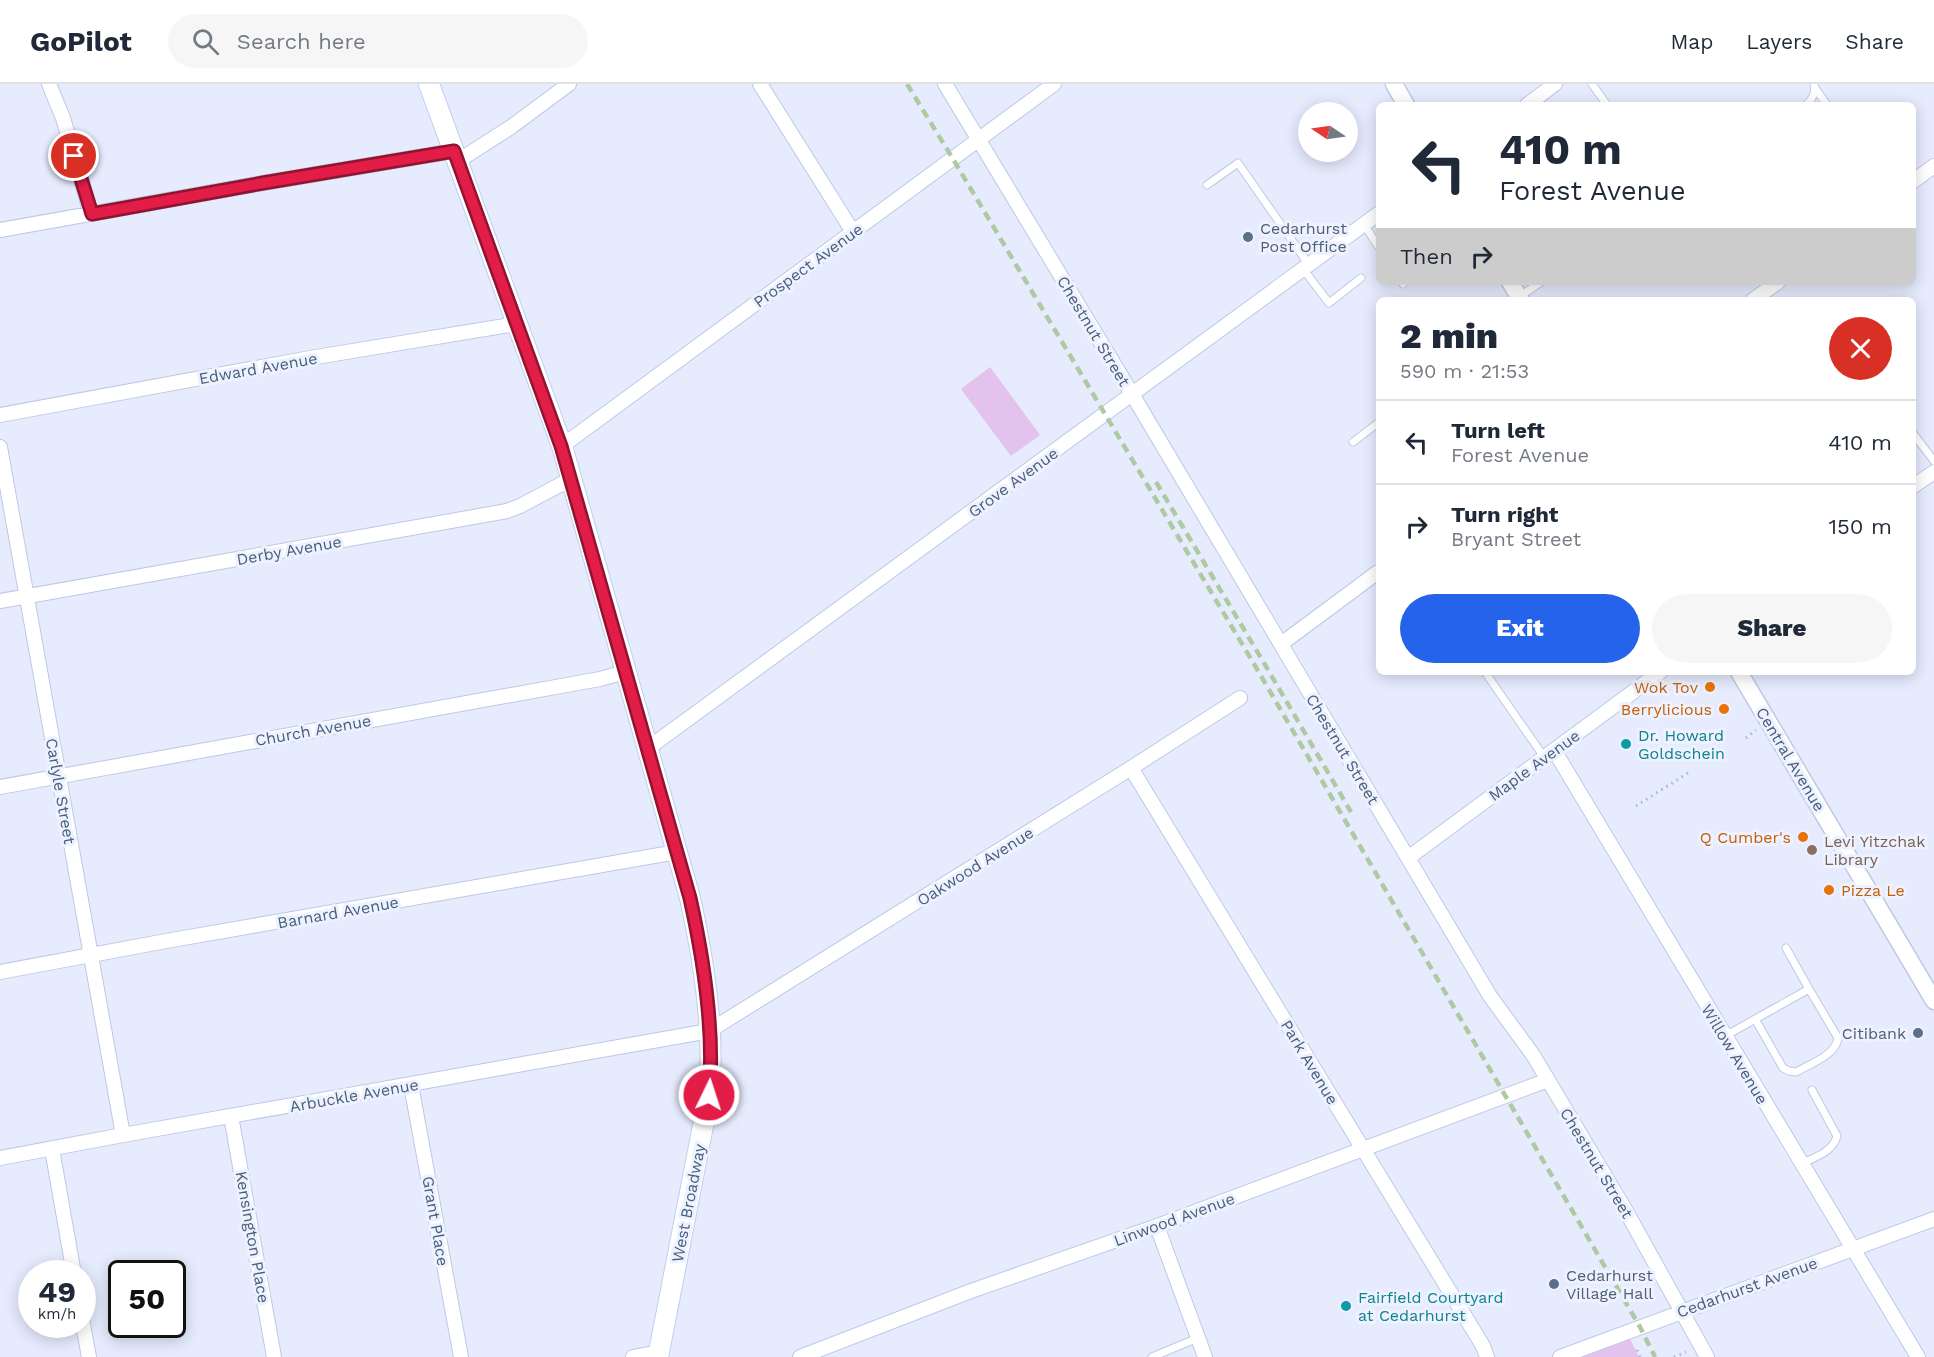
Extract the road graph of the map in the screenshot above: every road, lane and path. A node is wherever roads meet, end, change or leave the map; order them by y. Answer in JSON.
{"nodes":[{"id":1,"x":49,"y":84,"type":"edge"},
{"id":2,"x":429,"y":84,"type":"edge"},
{"id":3,"x":568,"y":84,"type":"edge"},
{"id":4,"x":760,"y":84,"type":"edge"},
{"id":5,"x":945,"y":84,"type":"edge"},
{"id":6,"x":1054,"y":84,"type":"edge"},
{"id":7,"x":1394,"y":84,"type":"edge"},
{"id":8,"x":1556,"y":84,"type":"edge"},
{"id":9,"x":1592,"y":84,"type":"edge"},
{"id":10,"x":1815,"y":86,"type":"edge"},
{"id":11,"x":1404,"y":102,"type":"edge"},
{"id":12,"x":1531,"y":102,"type":"edge"},
{"id":13,"x":1605,"y":102,"type":"edge"},
{"id":14,"x":1810,"y":102,"type":"edge"},
{"id":15,"x":1825,"y":102,"type":"edge"},
{"id":16,"x":980,"y":140,"type":"junction"},
{"id":17,"x":457,"y":156,"type":"junction"},
{"id":18,"x":1934,"y":166,"type":"edge"},
{"id":19,"x":1916,"y":179,"type":"edge"},
{"id":20,"x":1207,"y":185,"type":"dead end"},
{"id":21,"x":92,"y":214,"type":"junction"},
{"id":22,"x":1376,"y":215,"type":"edge"},
{"id":23,"x":1364,"y":224,"type":"junction"},
{"id":24,"x":0,"y":230,"type":"edge"},
{"id":25,"x":853,"y":232,"type":"junction"},
{"id":26,"x":1376,"y":243,"type":"edge"},
{"id":27,"x":1306,"y":267,"type":"junction"},
{"id":28,"x":1361,"y":278,"type":"dead end"},
{"id":29,"x":1534,"y":285,"type":"edge"},
{"id":30,"x":1774,"y":285,"type":"edge"},
{"id":31,"x":1516,"y":293,"type":"edge"},
{"id":32,"x":1757,"y":297,"type":"edge"},
{"id":33,"x":516,"y":324,"type":"junction"},
{"id":34,"x":1132,"y":394,"type":"junction"},
{"id":35,"x":0,"y":415,"type":"edge"},
{"id":36,"x":1376,"y":425,"type":"edge"},
{"id":37,"x":1916,"y":437,"type":"edge"},
{"id":38,"x":1353,"y":442,"type":"dead end"},
{"id":39,"x":561,"y":446,"type":"junction"},
{"id":40,"x":0,"y":447,"type":"edge"},
{"id":41,"x":1934,"y":461,"type":"edge"},
{"id":42,"x":1934,"y":472,"type":"edge"},
{"id":43,"x":572,"y":479,"type":"junction"},
{"id":44,"x":1916,"y":484,"type":"edge"},
{"id":45,"x":1376,"y":573,"type":"edge"},
{"id":46,"x":27,"y":596,"type":"junction"},
{"id":47,"x":0,"y":601,"type":"edge"},
{"id":48,"x":1281,"y":644,"type":"junction"},
{"id":49,"x":625,"y":672,"type":"junction"},
{"id":50,"x":1487,"y":675,"type":"edge"},
{"id":51,"x":1656,"y":675,"type":"edge"},
{"id":52,"x":1741,"y":675,"type":"edge"},
{"id":53,"x":1240,"y":698,"type":"dead end"},
{"id":54,"x":647,"y":749,"type":"junction"},
{"id":55,"x":1549,"y":753,"type":"junction"},
{"id":56,"x":1131,"y":768,"type":"junction"},
{"id":57,"x":1691,"y":771,"type":"dead end"},
{"id":58,"x":58,"y":777,"type":"junction"},
{"id":59,"x":0,"y":787,"type":"edge"},
{"id":60,"x":1636,"y":806,"type":"dead end"},
{"id":61,"x":677,"y":852,"type":"junction"},
{"id":62,"x":1408,"y":858,"type":"junction"},
{"id":63,"x":1786,"y":948,"type":"dead end"},
{"id":64,"x":91,"y":956,"type":"junction"},
{"id":65,"x":0,"y":972,"type":"edge"},
{"id":66,"x":1809,"y":989,"type":"junction"},
{"id":67,"x":1934,"y":1001,"type":"edge"},
{"id":68,"x":1755,"y":1019,"type":"junction"},
{"id":69,"x":709,"y":1031,"type":"junction"},
{"id":70,"x":1725,"y":1036,"type":"junction"},
{"id":71,"x":1548,"y":1080,"type":"junction"},
{"id":72,"x":411,"y":1085,"type":"junction"},
{"id":73,"x":1812,"y":1090,"type":"dead end"},
{"id":74,"x":231,"y":1116,"type":"junction"},
{"id":75,"x":123,"y":1135,"type":"junction"},
{"id":76,"x":52,"y":1149,"type":"junction"},
{"id":77,"x":1364,"y":1150,"type":"junction"},
{"id":78,"x":0,"y":1158,"type":"edge"},
{"id":79,"x":1801,"y":1164,"type":"junction"},
{"id":80,"x":1934,"y":1219,"type":"edge"},
{"id":81,"x":1157,"y":1226,"type":"junction"},
{"id":82,"x":1852,"y":1249,"type":"junction"},
{"id":83,"x":72,"y":1260,"type":"edge"},
{"id":84,"x":1681,"y":1311,"type":"junction"},
{"id":85,"x":85,"y":1338,"type":"edge"},
{"id":86,"x":1198,"y":1338,"type":"junction"},
{"id":87,"x":837,"y":1343,"type":"junction"},
{"id":88,"x":1637,"y":1350,"type":"dead end"},
{"id":89,"x":1686,"y":1352,"type":"dead end"},
{"id":90,"x":658,"y":1355,"type":"edge"},
{"id":91,"x":1568,"y":1356,"type":"edge"},
{"id":92,"x":89,"y":1357,"type":"edge"},
{"id":93,"x":274,"y":1357,"type":"edge"},
{"id":94,"x":461,"y":1357,"type":"edge"},
{"id":95,"x":633,"y":1357,"type":"edge"},
{"id":96,"x":800,"y":1357,"type":"edge"},
{"id":97,"x":843,"y":1357,"type":"edge"},
{"id":98,"x":1152,"y":1357,"type":"edge"},
{"id":99,"x":1205,"y":1357,"type":"edge"},
{"id":100,"x":1487,"y":1357,"type":"edge"},
{"id":101,"x":1640,"y":1357,"type":"edge"},
{"id":102,"x":1674,"y":1357,"type":"edge"},
{"id":103,"x":1707,"y":1357,"type":"edge"},
{"id":104,"x":1918,"y":1357,"type":"edge"}],
"edges":[{"from":1,"to":21,"type":"street"},
{"from":2,"to":17,"type":"main road","name":"West Broadway"},
{"from":3,"to":17,"type":"street"},
{"from":4,"to":25,"type":"street"},
{"from":5,"to":16,"type":"street","name":"Chestnut Street"},
{"from":6,"to":16,"type":"street","name":"Prospect Avenue"},
{"from":7,"to":11,"type":"street"},
{"from":8,"to":12,"type":"street"},
{"from":9,"to":13,"type":"lane"},
{"from":10,"to":14,"type":"lane"},
{"from":10,"to":15,"type":"lane"},
{"from":16,"to":25,"type":"street","name":"Prospect Avenue"},
{"from":16,"to":34,"type":"street","name":"Chestnut Street"},
{"from":17,"to":21,"type":"street"},
{"from":17,"to":33,"type":"main road","name":"West Broadway"},
{"from":18,"to":19,"type":"street"},
{"from":20,"to":27,"type":"lane"},
{"from":21,"to":24,"type":"street"},
{"from":22,"to":23,"type":"street","name":"Grove Avenue"},
{"from":23,"to":26,"type":"lane"},
{"from":23,"to":27,"type":"street","name":"Grove Avenue"},
{"from":25,"to":39,"type":"street","name":"Prospect Avenue"},
{"from":27,"to":28,"type":"lane"},
{"from":27,"to":34,"type":"street","name":"Grove Avenue"},
{"from":29,"to":31,"type":"lane"},
{"from":30,"to":32,"type":"street"},
{"from":33,"to":35,"type":"street","name":"Edward Avenue"},
{"from":33,"to":39,"type":"main road","name":"West Broadway"},
{"from":34,"to":48,"type":"street","name":"Chestnut Street"},
{"from":34,"to":54,"type":"street","name":"Grove Avenue"},
{"from":36,"to":38,"type":"lane"},
{"from":37,"to":41,"type":"lane"},
{"from":39,"to":43,"type":"main road","name":"West Broadway"},
{"from":40,"to":46,"type":"street","name":"Carlyle Street"},
{"from":42,"to":44,"type":"street"},
{"from":43,"to":46,"type":"street","name":"Derby Avenue"},
{"from":43,"to":49,"type":"main road","name":"West Broadway"},
{"from":45,"to":48,"type":"street"},
{"from":46,"to":47,"type":"street","name":"Derby Avenue"},
{"from":46,"to":58,"type":"street","name":"Carlyle Street"},
{"from":48,"to":62,"type":"street","name":"Chestnut Street"},
{"from":49,"to":54,"type":"main road","name":"West Broadway"},
{"from":49,"to":58,"type":"street","name":"Church Avenue"},
{"from":50,"to":55,"type":"lane"},
{"from":51,"to":55,"type":"street","name":"Maple Avenue"},
{"from":52,"to":67,"type":"street","name":"Central Avenue"},
{"from":53,"to":56,"type":"street","name":"Oakwood Avenue"},
{"from":54,"to":61,"type":"main road","name":"West Broadway"},
{"from":55,"to":62,"type":"street","name":"Maple Avenue"},
{"from":55,"to":70,"type":"street","name":"Willow Avenue"},
{"from":56,"to":69,"type":"street","name":"Oakwood Avenue"},
{"from":56,"to":77,"type":"street","name":"Park Avenue"},
{"from":57,"to":60,"type":"path"},
{"from":58,"to":59,"type":"street","name":"Church Avenue"},
{"from":58,"to":64,"type":"street","name":"Carlyle Street"},
{"from":61,"to":64,"type":"street","name":"Barnard Avenue"},
{"from":61,"to":69,"type":"main road","name":"West Broadway"},
{"from":62,"to":71,"type":"street","name":"Chestnut Street"},
{"from":63,"to":66,"type":"lane"},
{"from":64,"to":65,"type":"street","name":"Barnard Avenue"},
{"from":64,"to":75,"type":"street","name":"Carlyle Street"},
{"from":66,"to":68,"type":"lane"},
{"from":66,"to":68,"type":"lane"},
{"from":68,"to":70,"type":"lane"},
{"from":69,"to":72,"type":"street","name":"Arbuckle Avenue"},
{"from":69,"to":90,"type":"main road","name":"West Broadway"},
{"from":70,"to":79,"type":"street","name":"Willow Avenue"},
{"from":71,"to":77,"type":"street","name":"Linwood Avenue"},
{"from":71,"to":84,"type":"street","name":"Chestnut Street"},
{"from":72,"to":74,"type":"street","name":"Arbuckle Avenue"},
{"from":72,"to":94,"type":"street","name":"Grant Place"},
{"from":73,"to":79,"type":"lane"},
{"from":74,"to":75,"type":"street","name":"Arbuckle Avenue"},
{"from":74,"to":93,"type":"street","name":"Kensington Place"},
{"from":75,"to":76,"type":"street","name":"Arbuckle Avenue"},
{"from":76,"to":78,"type":"street","name":"Arbuckle Avenue"},
{"from":76,"to":83,"type":"street"},
{"from":77,"to":81,"type":"street","name":"Linwood Avenue"},
{"from":77,"to":100,"type":"street","name":"Park Avenue"},
{"from":79,"to":82,"type":"street","name":"Willow Avenue"},
{"from":80,"to":82,"type":"street","name":"Cedarhurst Avenue"},
{"from":81,"to":86,"type":"street"},
{"from":81,"to":87,"type":"street","name":"Linwood Avenue"},
{"from":82,"to":84,"type":"street","name":"Cedarhurst Avenue"},
{"from":82,"to":104,"type":"street","name":"Willow Avenue"},
{"from":84,"to":91,"type":"street","name":"Cedarhurst Avenue"},
{"from":84,"to":103,"type":"street","name":"Chestnut Street"},
{"from":85,"to":92,"type":"street"},
{"from":86,"to":98,"type":"lane"},
{"from":86,"to":99,"type":"street"},
{"from":87,"to":96,"type":"street","name":"Linwood Avenue"},
{"from":87,"to":97,"type":"street"},
{"from":88,"to":101,"type":"path"},
{"from":89,"to":102,"type":"path"},
{"from":90,"to":95,"type":"street"}]}
